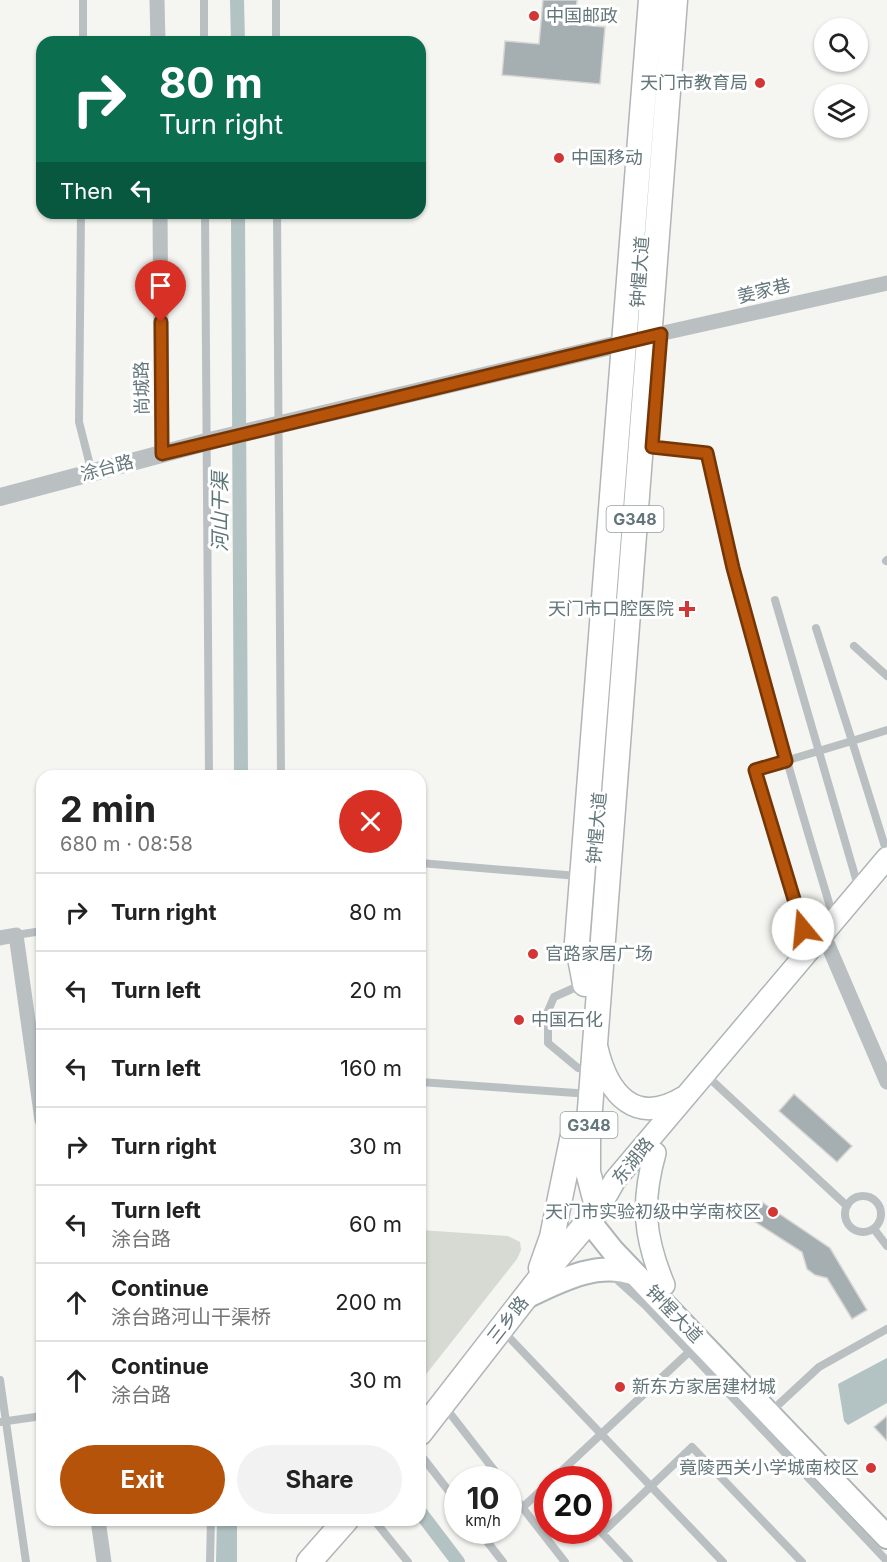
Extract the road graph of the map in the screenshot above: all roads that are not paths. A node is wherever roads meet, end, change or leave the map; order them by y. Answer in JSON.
{"nodes":[{"id":1,"x":83,"y":0,"type":"edge"},
{"id":2,"x":157,"y":0,"type":"edge"},
{"id":3,"x":204,"y":0,"type":"edge"},
{"id":4,"x":276,"y":0,"type":"edge"},
{"id":5,"x":651,"y":0,"type":"edge"},
{"id":6,"x":661,"y":0,"type":"edge"},
{"id":7,"x":675,"y":0,"type":"edge"},
{"id":8,"x":685,"y":0,"type":"edge"},
{"id":9,"x":82,"y":36,"type":"edge"},
{"id":10,"x":158,"y":36,"type":"edge"},
{"id":11,"x":204,"y":36,"type":"edge"},
{"id":12,"x":276,"y":36,"type":"edge"},
{"id":13,"x":649,"y":94,"type":"junction"},
{"id":14,"x":668,"y":157,"type":"junction"},
{"id":15,"x":81,"y":219,"type":"edge"},
{"id":16,"x":160,"y":219,"type":"edge"},
{"id":17,"x":205,"y":219,"type":"edge"},
{"id":18,"x":278,"y":219,"type":"edge"},
{"id":19,"x":887,"y":283,"type":"edge"},
{"id":20,"x":642,"y":338,"type":"junction"},
{"id":21,"x":275,"y":425,"type":"junction"},
{"id":22,"x":210,"y":441,"type":"junction"},
{"id":23,"x":652,"y":447,"type":"junction"},
{"id":24,"x":162,"y":454,"type":"junction"},
{"id":25,"x":92,"y":473,"type":"junction"},
{"id":26,"x":0,"y":497,"type":"edge"},
{"id":27,"x":775,"y":600,"type":"dead end"},
{"id":28,"x":816,"y":628,"type":"dead end"},
{"id":29,"x":854,"y":646,"type":"dead end"},
{"id":30,"x":887,"y":676,"type":"edge"},
{"id":31,"x":887,"y":730,"type":"edge"},
{"id":32,"x":852,"y":741,"type":"junction"},
{"id":33,"x":817,"y":752,"type":"junction"},
{"id":34,"x":622,"y":753,"type":"junction"},
{"id":35,"x":786,"y":761,"type":"junction"},
{"id":36,"x":209,"y":770,"type":"edge"},
{"id":37,"x":281,"y":770,"type":"edge"},
{"id":38,"x":887,"y":853,"type":"edge"},
{"id":39,"x":887,"y":858,"type":"edge"},
{"id":40,"x":426,"y":863,"type":"edge"},
{"id":41,"x":887,"y":874,"type":"edge"},
{"id":42,"x":582,"y":876,"type":"junction"},
{"id":43,"x":860,"y":890,"type":"junction"},
{"id":44,"x":834,"y":920,"type":"junction"},
{"id":45,"x":36,"y":932,"type":"edge"},
{"id":46,"x":16,"y":935,"type":"junction"},
{"id":47,"x":0,"y":938,"type":"edge"},
{"id":48,"x":819,"y":947,"type":"junction"},
{"id":49,"x":585,"y":984,"type":"junction"},
{"id":50,"x":594,"y":1039,"type":"junction"},
{"id":51,"x":578,"y":1068,"type":"junction"},
{"id":52,"x":36,"y":1077,"type":"edge"},
{"id":53,"x":709,"y":1078,"type":"junction"},
{"id":54,"x":426,"y":1082,"type":"edge"},
{"id":55,"x":887,"y":1082,"type":"edge"},
{"id":56,"x":576,"y":1093,"type":"junction"},
{"id":57,"x":687,"y":1095,"type":"junction"},
{"id":58,"x":573,"y":1135,"type":"junction"},
{"id":59,"x":655,"y":1153,"type":"junction"},
{"id":60,"x":848,"y":1206,"type":"junction"},
{"id":61,"x":594,"y":1215,"type":"junction"},
{"id":62,"x":874,"y":1229,"type":"junction"},
{"id":63,"x":887,"y":1246,"type":"edge"},
{"id":64,"x":605,"y":1269,"type":"junction"},
{"id":65,"x":635,"y":1274,"type":"junction"},
{"id":66,"x":664,"y":1285,"type":"junction"},
{"id":67,"x":526,"y":1297,"type":"junction"},
{"id":68,"x":501,"y":1329,"type":"junction"},
{"id":69,"x":887,"y":1329,"type":"edge"},
{"id":70,"x":689,"y":1352,"type":"junction"},
{"id":71,"x":0,"y":1380,"type":"edge"},
{"id":72,"x":443,"y":1404,"type":"junction"},
{"id":73,"x":778,"y":1404,"type":"junction"},
{"id":74,"x":36,"y":1417,"type":"edge"},
{"id":75,"x":3,"y":1422,"type":"edge"},
{"id":76,"x":426,"y":1425,"type":"edge"},
{"id":77,"x":601,"y":1434,"type":"junction"},
{"id":78,"x":426,"y":1462,"type":"edge"},
{"id":79,"x":491,"y":1466,"type":"edge"},
{"id":80,"x":567,"y":1466,"type":"edge"},
{"id":81,"x":444,"y":1485,"type":"edge"},
{"id":82,"x":650,"y":1486,"type":"junction"},
{"id":83,"x":534,"y":1497,"type":"edge"},
{"id":84,"x":523,"y":1507,"type":"joint"},
{"id":85,"x":887,"y":1518,"type":"edge"},
{"id":86,"x":99,"y":1526,"type":"edge"},
{"id":87,"x":211,"y":1526,"type":"edge"},
{"id":88,"x":341,"y":1526,"type":"edge"},
{"id":89,"x":379,"y":1526,"type":"edge"},
{"id":90,"x":887,"y":1537,"type":"edge"},
{"id":91,"x":489,"y":1544,"type":"edge"},
{"id":92,"x":887,"y":1561,"type":"edge"},
{"id":93,"x":26,"y":1562,"type":"edge"},
{"id":94,"x":104,"y":1562,"type":"edge"},
{"id":95,"x":210,"y":1562,"type":"edge"},
{"id":96,"x":309,"y":1562,"type":"edge"},
{"id":97,"x":408,"y":1562,"type":"edge"},
{"id":98,"x":503,"y":1562,"type":"edge"},
{"id":99,"x":565,"y":1562,"type":"edge"},
{"id":100,"x":629,"y":1562,"type":"edge"},
{"id":101,"x":723,"y":1562,"type":"edge"},
{"id":102,"x":802,"y":1562,"type":"edge"}],
"edges":[{"from":1,"to":9,"type":"lane"},
{"from":2,"to":10,"type":"street"},
{"from":3,"to":11,"type":"lane"},
{"from":4,"to":12,"type":"lane"},
{"from":5,"to":13,"type":"highway"},
{"from":6,"to":13,"type":"highway","name":"钟惺大道","number":"G348"},
{"from":7,"to":14,"type":"highway","name":"钟惺大道","number":"G348"},
{"from":8,"to":14,"type":"highway"},
{"from":13,"to":20,"type":"highway","name":"钟惺大道","number":"G348"},
{"from":14,"to":20,"type":"highway","name":"钟惺大道","number":"G348"},
{"from":15,"to":25,"type":"lane"},
{"from":16,"to":24,"type":"street","name":"尚城路"},
{"from":17,"to":22,"type":"lane"},
{"from":18,"to":21,"type":"lane"},
{"from":19,"to":20,"type":"street","name":"姜家巷"},
{"from":20,"to":21,"type":"street"},
{"from":20,"to":23,"type":"highway"},
{"from":20,"to":34,"type":"highway","name":"钟惺大道","number":"G348"},
{"from":20,"to":42,"type":"highway"},
{"from":20,"to":49,"type":"highway","name":"钟惺大道","number":"G348"},
{"from":21,"to":22,"type":"street","name":"涂台路"},
{"from":21,"to":37,"type":"lane"},
{"from":22,"to":24,"type":"street","name":"涂台路"},
{"from":22,"to":36,"type":"lane"},
{"from":23,"to":34,"type":"highway"},
{"from":23,"to":35,"type":"lane"},
{"from":24,"to":25,"type":"street","name":"涂台路"},
{"from":25,"to":26,"type":"street","name":"涂台路"},
{"from":27,"to":33,"type":"lane"},
{"from":28,"to":32,"type":"lane"},
{"from":29,"to":30,"type":"lane"},
{"from":31,"to":32,"type":"lane"},
{"from":32,"to":33,"type":"lane"},
{"from":32,"to":38,"type":"lane"},
{"from":33,"to":35,"type":"lane"},
{"from":33,"to":43,"type":"lane"},
{"from":34,"to":50,"type":"highway","name":"钟惺大道","number":"G348"},
{"from":35,"to":44,"type":"lane"},
{"from":35,"to":48,"type":"lane"},
{"from":39,"to":43,"type":"main road","name":"东湖路"},
{"from":40,"to":42,"type":"lane"},
{"from":41,"to":48,"type":"main road","name":"东湖路"},
{"from":42,"to":49,"type":"highway"},
{"from":43,"to":44,"type":"main road","name":"东湖路"},
{"from":44,"to":48,"type":"main road","name":"东湖路"},
{"from":45,"to":46,"type":"lane"},
{"from":46,"to":47,"type":"street"},
{"from":46,"to":52,"type":"street"},
{"from":48,"to":53,"type":"main road","name":"东湖路"},
{"from":48,"to":55,"type":"street"},
{"from":49,"to":51,"type":"highway","name":"钟惺大道","number":"G348"},
{"from":49,"to":51,"type":"lane"},
{"from":50,"to":57,"type":"main road"},
{"from":50,"to":61,"type":"highway","name":"钟惺大道","number":"G348"},
{"from":51,"to":56,"type":"highway","name":"钟惺大道","number":"G348"},
{"from":53,"to":57,"type":"main road","name":"东湖路"},
{"from":53,"to":59,"type":"main road","name":"东湖路"},
{"from":53,"to":60,"type":"lane"},
{"from":54,"to":56,"type":"lane"},
{"from":56,"to":58,"type":"highway","name":"钟惺大道","number":"G348"},
{"from":57,"to":61,"type":"main road","name":"东湖路"},
{"from":58,"to":61,"type":"highway","name":"钟惺大道","number":"G348"},
{"from":58,"to":67,"type":"highway"},
{"from":59,"to":61,"type":"main road","name":"东湖路"},
{"from":59,"to":66,"type":"main road"},
{"from":60,"to":62,"type":"lane"},
{"from":60,"to":62,"type":"lane"},
{"from":61,"to":65,"type":"main road","name":"钟惺大道"},
{"from":61,"to":66,"type":"main road","name":"钟惺大道"},
{"from":61,"to":67,"type":"highway","name":"三乡路"},
{"from":62,"to":63,"type":"lane"},
{"from":64,"to":65,"type":"main road"},
{"from":64,"to":67,"type":"main road"},
{"from":64,"to":70,"type":"lane"},
{"from":65,"to":90,"type":"main road","name":"钟惺大道"},
{"from":66,"to":73,"type":"main road","name":"钟惺大道"},
{"from":67,"to":68,"type":"highway","name":"三乡路"},
{"from":68,"to":72,"type":"highway","name":"三乡路"},
{"from":68,"to":77,"type":"lane"},
{"from":69,"to":73,"type":"lane"},
{"from":70,"to":77,"type":"lane"},
{"from":70,"to":92,"type":"lane"},
{"from":71,"to":75,"type":"lane"},
{"from":72,"to":76,"type":"highway","name":"三乡路"},
{"from":72,"to":79,"type":"lane"},
{"from":73,"to":85,"type":"main road","name":"钟惺大道"},
{"from":74,"to":75,"type":"lane"},
{"from":75,"to":93,"type":"lane"},
{"from":77,"to":80,"type":"lane"},
{"from":77,"to":82,"type":"lane"},
{"from":78,"to":81,"type":"lane"},
{"from":82,"to":100,"type":"lane"},
{"from":82,"to":101,"type":"lane"},
{"from":82,"to":102,"type":"lane"},
{"from":83,"to":84,"type":"lane"},
{"from":84,"to":99,"type":"lane"},
{"from":86,"to":94,"type":"street"},
{"from":87,"to":95,"type":"lane"},
{"from":88,"to":96,"type":"highway"},
{"from":89,"to":97,"type":"lane"},
{"from":91,"to":98,"type":"lane"}]}
